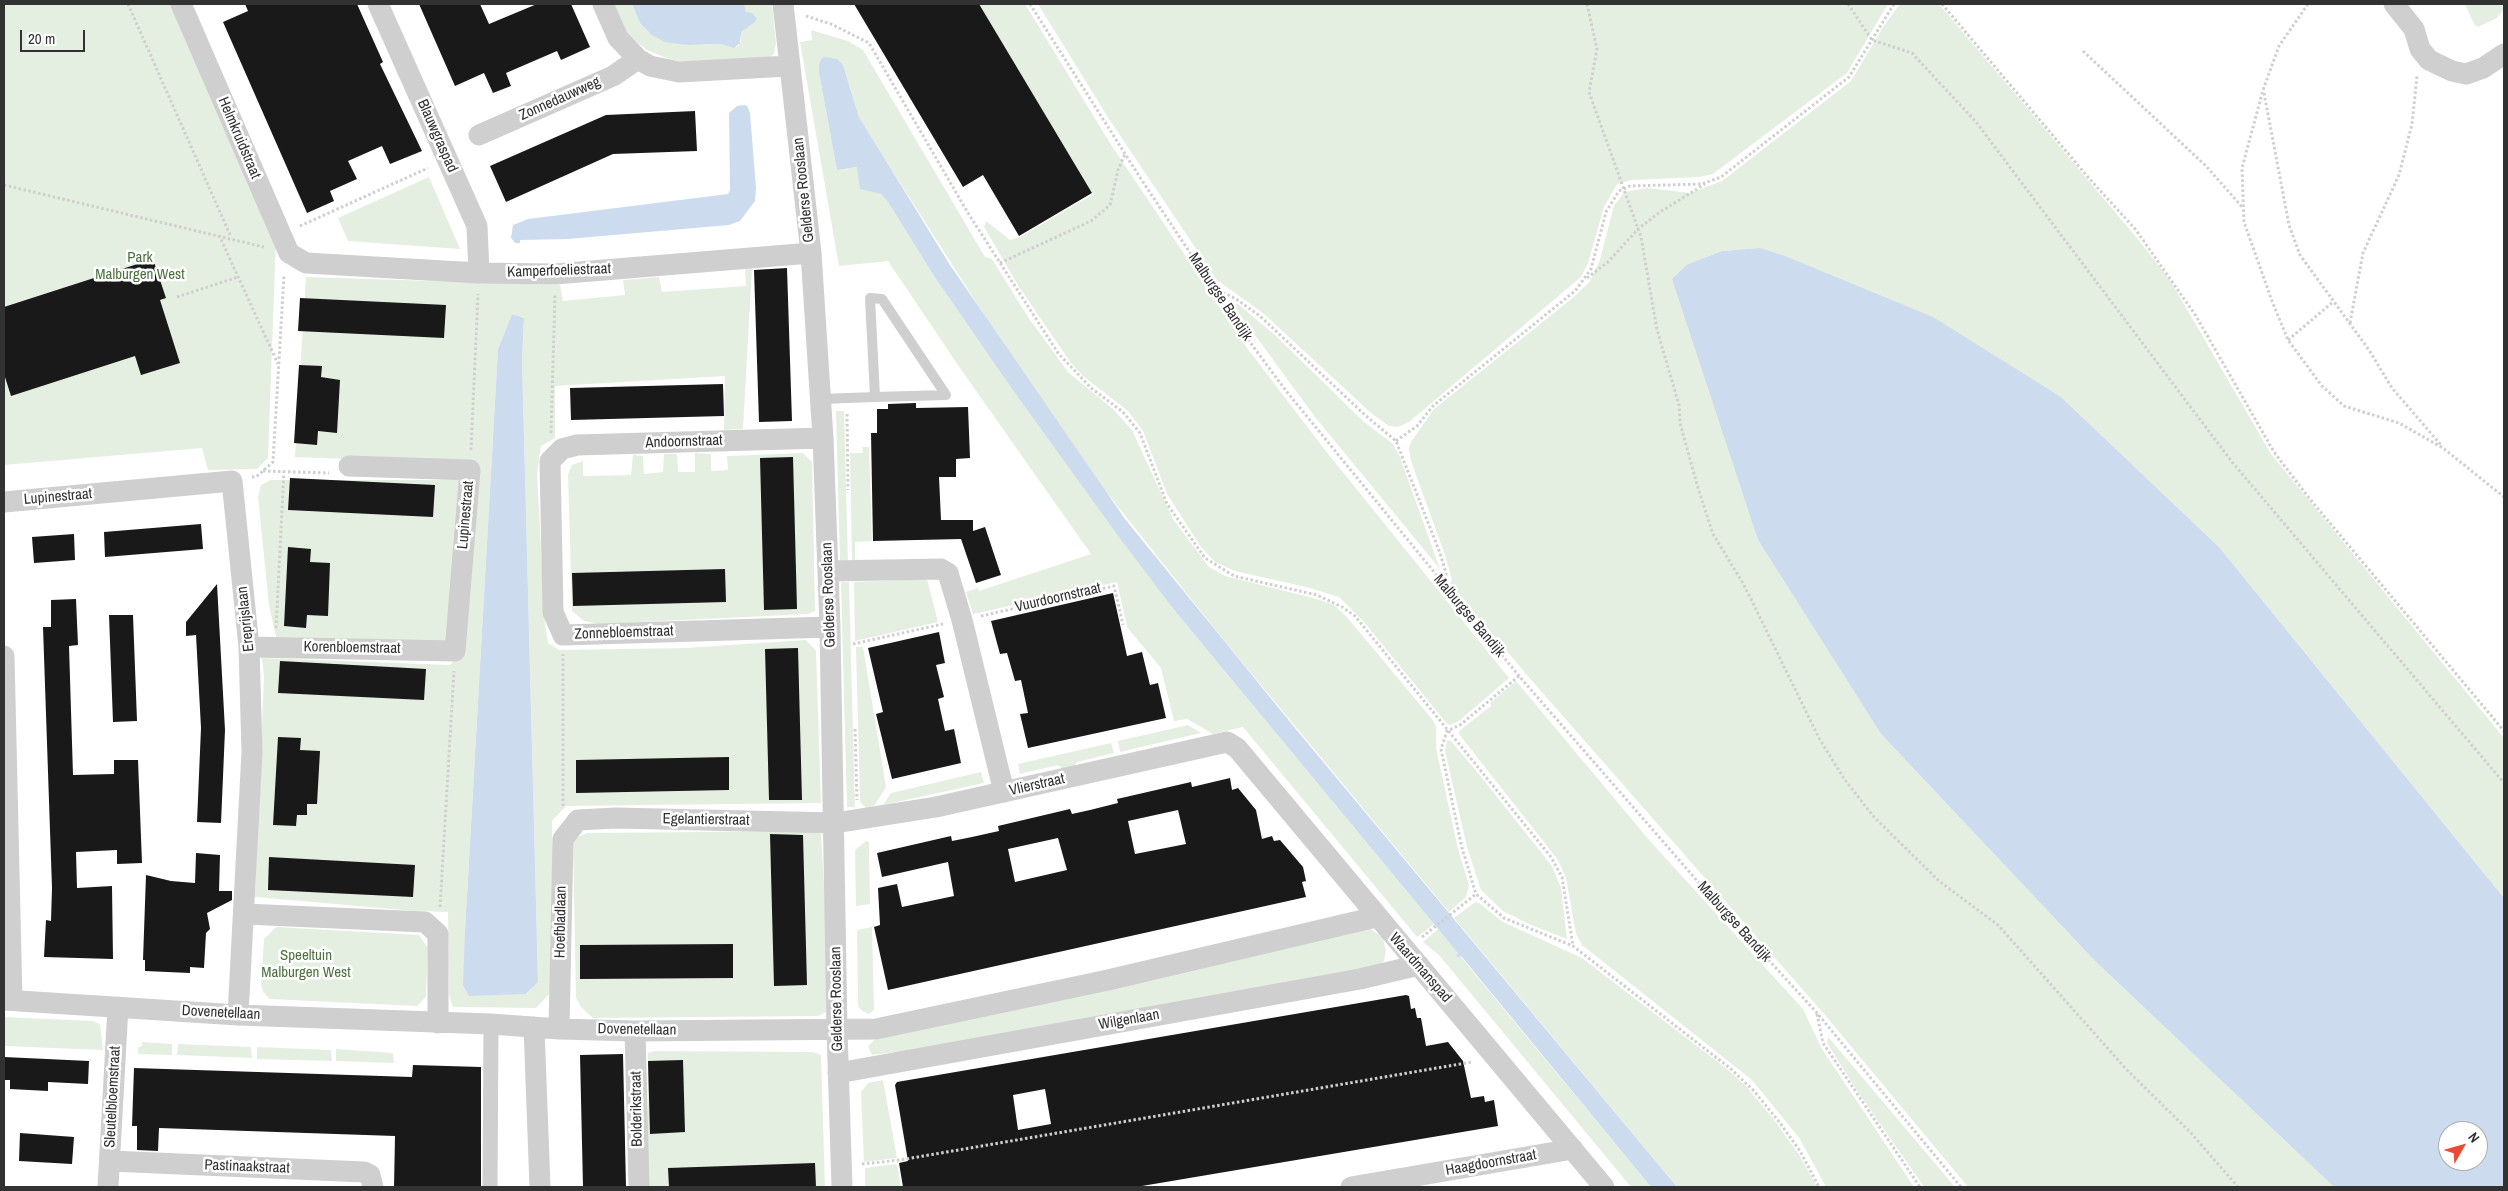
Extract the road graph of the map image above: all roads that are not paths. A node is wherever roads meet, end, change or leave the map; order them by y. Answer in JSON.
{"nodes":[{"id":1,"x":181,"y":4,"type":"edge"},
{"id":2,"x":378,"y":4,"type":"edge"},
{"id":3,"x":603,"y":4,"type":"edge"},
{"id":4,"x":2394,"y":4,"type":"edge"},
{"id":5,"x":783,"y":7,"type":"edge"},
{"id":6,"x":2504,"y":54,"type":"edge"},
{"id":7,"x":638,"y":59,"type":"junction"},
{"id":8,"x":789,"y":66,"type":"junction"},
{"id":9,"x":479,"y":135,"type":"dead end"},
{"id":10,"x":292,"y":250,"type":"joint"},
{"id":11,"x":811,"y":253,"type":"junction"},
{"id":12,"x":479,"y":273,"type":"junction"},
{"id":13,"x":875,"y":397,"type":"junction"},
{"id":14,"x":821,"y":399,"type":"junction"},
{"id":15,"x":823,"y":438,"type":"junction"},
{"id":16,"x":550,"y":461,"type":"joint"},
{"id":17,"x":349,"y":466,"type":"road end"},
{"id":18,"x":232,"y":481,"type":"joint"},
{"id":19,"x":4,"y":502,"type":"edge"},
{"id":20,"x":828,"y":571,"type":"junction"},
{"id":21,"x":830,"y":627,"type":"junction"},
{"id":22,"x":249,"y":647,"type":"junction"},
{"id":23,"x":456,"y":651,"type":"joint"},
{"id":24,"x":4,"y":656,"type":"edge"},
{"id":25,"x":1237,"y":748,"type":"joint"},
{"id":26,"x":1004,"y":792,"type":"junction"},
{"id":27,"x":835,"y":824,"type":"junction"},
{"id":28,"x":563,"y":839,"type":"joint"},
{"id":29,"x":245,"y":914,"type":"junction"},
{"id":30,"x":1376,"y":917,"type":"junction"},
{"id":31,"x":1419,"y":965,"type":"junction"},
{"id":32,"x":8,"y":1000,"type":"edge"},
{"id":33,"x":118,"y":1007,"type":"junction"},
{"id":34,"x":238,"y":1015,"type":"junction"},
{"id":35,"x":438,"y":1023,"type":"junction"},
{"id":36,"x":490,"y":1024,"type":"junction"},
{"id":37,"x":534,"y":1028,"type":"junction"},
{"id":38,"x":559,"y":1029,"type":"junction"},
{"id":39,"x":837,"y":1030,"type":"junction"},
{"id":40,"x":635,"y":1031,"type":"junction"},
{"id":41,"x":838,"y":1073,"type":"junction"},
{"id":42,"x":1573,"y":1149,"type":"junction"},
{"id":43,"x":110,"y":1161,"type":"junction"},
{"id":44,"x":842,"y":1177,"type":"edge"},
{"id":45,"x":108,"y":1187,"type":"edge"},
{"id":46,"x":373,"y":1187,"type":"edge"},
{"id":47,"x":490,"y":1187,"type":"edge"},
{"id":48,"x":540,"y":1187,"type":"edge"},
{"id":49,"x":639,"y":1187,"type":"edge"},
{"id":50,"x":1351,"y":1187,"type":"edge"},
{"id":51,"x":1604,"y":1187,"type":"edge"}],
"edges":[{"from":1,"to":10,"type":"street","name":"Helmkruidstraat"},
{"from":2,"to":12,"type":"street","name":"Blauwgraspad"},
{"from":3,"to":7,"type":"street"},
{"from":4,"to":6,"type":"street"},
{"from":5,"to":8,"type":"street","name":"Gelderse Rooslaan"},
{"from":7,"to":8,"type":"street"},
{"from":7,"to":9,"type":"street","name":"Zonnedauwweg"},
{"from":8,"to":11,"type":"street","name":"Gelderse Rooslaan"},
{"from":10,"to":12,"type":"street","name":"Kamperfoeliestraat"},
{"from":11,"to":12,"type":"street","name":"Kamperfoeliestraat"},
{"from":11,"to":14,"type":"street","name":"Gelderse Rooslaan"},
{"from":13,"to":13,"type":"lane"},
{"from":13,"to":14,"type":"lane"},
{"from":14,"to":15,"type":"street","name":"Gelderse Rooslaan"},
{"from":15,"to":16,"type":"street","name":"Andoornstraat"},
{"from":15,"to":20,"type":"street","name":"Gelderse Rooslaan"},
{"from":16,"to":21,"type":"street","name":"Zonnebloemstraat"},
{"from":17,"to":23,"type":"street","name":"Lupinestraat"},
{"from":18,"to":19,"type":"street","name":"Lupinestraat"},
{"from":18,"to":22,"type":"street","name":"Ereprijslaan"},
{"from":20,"to":21,"type":"street","name":"Gelderse Rooslaan"},
{"from":20,"to":26,"type":"street"},
{"from":21,"to":27,"type":"street","name":"Gelderse Rooslaan"},
{"from":22,"to":23,"type":"street","name":"Korenbloemstraat"},
{"from":22,"to":29,"type":"street","name":"Ereprijslaan"},
{"from":24,"to":32,"type":"street"},
{"from":25,"to":26,"type":"street","name":"Vlierstraat"},
{"from":25,"to":30,"type":"street","name":"Waardmanspad"},
{"from":26,"to":27,"type":"street","name":"Vlierstraat"},
{"from":27,"to":28,"type":"street","name":"Egelantierstraat"},
{"from":27,"to":39,"type":"street","name":"Gelderse Rooslaan"},
{"from":28,"to":38,"type":"street","name":"Hoefbladlaan"},
{"from":29,"to":34,"type":"street","name":"Ereprijslaan"},
{"from":29,"to":35,"type":"street"},
{"from":30,"to":31,"type":"street","name":"Waardmanspad"},
{"from":30,"to":39,"type":"street"},
{"from":31,"to":41,"type":"street","name":"Wilgenlaan"},
{"from":31,"to":42,"type":"street","name":"Waardmanspad"},
{"from":32,"to":33,"type":"street","name":"Dovenetellaan"},
{"from":33,"to":34,"type":"street","name":"Dovenetellaan"},
{"from":33,"to":43,"type":"street","name":"Sleutelbloemstraat"},
{"from":34,"to":35,"type":"street","name":"Dovenetellaan"},
{"from":35,"to":36,"type":"street","name":"Dovenetellaan"},
{"from":36,"to":37,"type":"street","name":"Dovenetellaan"},
{"from":36,"to":47,"type":"street"},
{"from":37,"to":38,"type":"street","name":"Dovenetellaan"},
{"from":37,"to":48,"type":"street"},
{"from":38,"to":40,"type":"street","name":"Dovenetellaan"},
{"from":39,"to":40,"type":"street","name":"Dovenetellaan"},
{"from":39,"to":41,"type":"street","name":"Gelderse Rooslaan"},
{"from":40,"to":49,"type":"street","name":"Bolderikstraat"},
{"from":41,"to":44,"type":"street","name":"Gelderse Rooslaan"},
{"from":42,"to":50,"type":"street","name":"Haagdoornstraat"},
{"from":42,"to":51,"type":"street","name":"Waardmanspad"},
{"from":43,"to":45,"type":"street","name":"Sleutelbloemstraat"},
{"from":43,"to":46,"type":"street","name":"Pastinaakstraat"}]}
